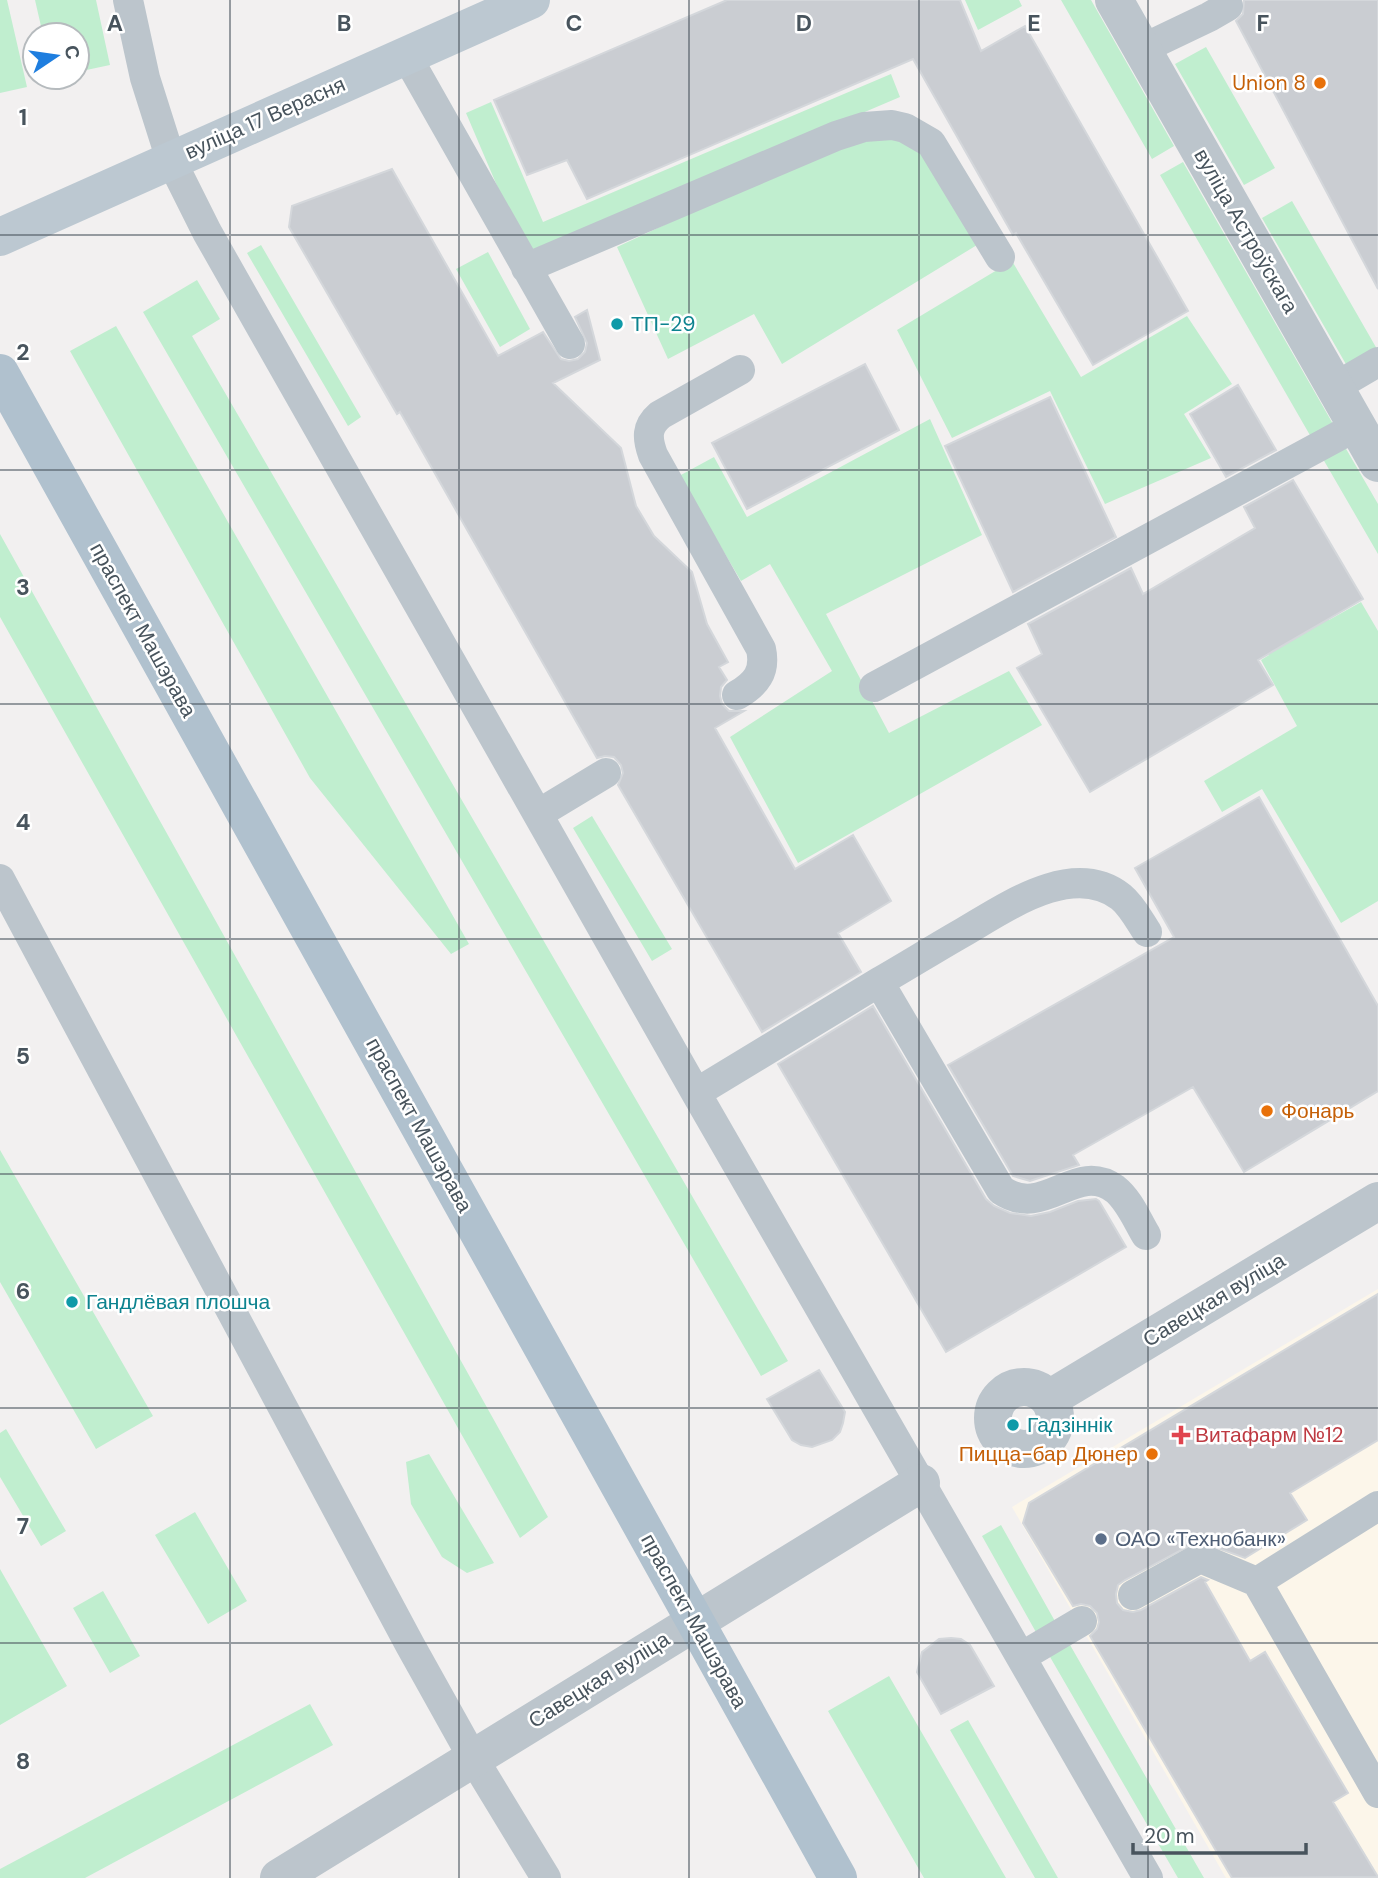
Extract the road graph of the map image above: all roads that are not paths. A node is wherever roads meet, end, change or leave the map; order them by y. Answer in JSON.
{"nodes":[{"id":1,"x":128,"y":0,"type":"edge"},
{"id":2,"x":530,"y":0,"type":"edge"},
{"id":3,"x":1114,"y":0,"type":"edge"},
{"id":4,"x":1228,"y":6,"type":"dead end"},
{"id":5,"x":1142,"y":49,"type":"junction"},
{"id":6,"x":406,"y":55,"type":"junction"},
{"id":7,"x":171,"y":160,"type":"junction"},
{"id":8,"x":0,"y":237,"type":"edge"},
{"id":9,"x":1000,"y":257,"type":"dead end"},
{"id":10,"x":526,"y":268,"type":"junction"},
{"id":11,"x":570,"y":344,"type":"dead end"},
{"id":12,"x":1378,"y":362,"type":"edge"},
{"id":13,"x":740,"y":370,"type":"dead end"},
{"id":14,"x":0,"y":373,"type":"edge"},
{"id":15,"x":1335,"y":387,"type":"junction"},
{"id":16,"x":1357,"y":426,"type":"junction"},
{"id":17,"x":1378,"y":463,"type":"edge"},
{"id":18,"x":874,"y":687,"type":"dead end"},
{"id":19,"x":737,"y":695,"type":"dead end"},
{"id":20,"x":606,"y":773,"type":"dead end"},
{"id":21,"x":538,"y":814,"type":"junction"},
{"id":22,"x":0,"y":879,"type":"edge"},
{"id":23,"x":1147,"y":932,"type":"dead end"},
{"id":24,"x":879,"y":982,"type":"junction"},
{"id":25,"x":696,"y":1093,"type":"junction"},
{"id":26,"x":1378,"y":1201,"type":"edge"},
{"id":27,"x":1146,"y":1234,"type":"dead end"},
{"id":28,"x":983,"y":1442,"type":"dead end"},
{"id":29,"x":921,"y":1483,"type":"junction"},
{"id":30,"x":1378,"y":1506,"type":"edge"},
{"id":31,"x":1257,"y":1582,"type":"junction"},
{"id":32,"x":1133,"y":1595,"type":"dead end"},
{"id":33,"x":695,"y":1620,"type":"junction"},
{"id":34,"x":1082,"y":1621,"type":"dead end"},
{"id":35,"x":1021,"y":1657,"type":"junction"},
{"id":36,"x":473,"y":1758,"type":"junction"},
{"id":37,"x":1378,"y":1793,"type":"edge"},
{"id":38,"x":279,"y":1878,"type":"edge"},
{"id":39,"x":546,"y":1878,"type":"edge"},
{"id":40,"x":838,"y":1878,"type":"edge"},
{"id":41,"x":1148,"y":1878,"type":"edge"}],
"edges":[{"from":1,"to":7,"type":"lane"},
{"from":2,"to":6,"type":"main road","name":"вуліца 17 Верасня"},
{"from":3,"to":5,"type":"street","name":"вуліца Астроўскага"},
{"from":4,"to":5,"type":"lane"},
{"from":5,"to":15,"type":"street","name":"вуліца Астроўскага"},
{"from":6,"to":7,"type":"main road","name":"вуліца 17 Верасня"},
{"from":6,"to":10,"type":"lane"},
{"from":7,"to":8,"type":"main road","name":"вуліца 17 Верасня"},
{"from":7,"to":21,"type":"lane"},
{"from":9,"to":10,"type":"lane"},
{"from":10,"to":11,"type":"lane"},
{"from":12,"to":15,"type":"lane"},
{"from":13,"to":19,"type":"lane"},
{"from":14,"to":33,"type":"main road","name":"праспект Машэрава"},
{"from":15,"to":16,"type":"street","name":"вуліца Астроўскага"},
{"from":16,"to":17,"type":"street","name":"вуліца Астроўскага"},
{"from":16,"to":18,"type":"lane"},
{"from":20,"to":21,"type":"lane"},
{"from":21,"to":25,"type":"lane"},
{"from":22,"to":36,"type":"lane"},
{"from":23,"to":24,"type":"lane"},
{"from":24,"to":25,"type":"lane"},
{"from":24,"to":27,"type":"lane"},
{"from":25,"to":29,"type":"lane"},
{"from":26,"to":28,"type":"street","name":"Савецкая вуліца"},
{"from":29,"to":33,"type":"street","name":"Савецкая вуліца"},
{"from":29,"to":35,"type":"lane"},
{"from":30,"to":31,"type":"lane"},
{"from":31,"to":32,"type":"lane"},
{"from":31,"to":37,"type":"lane"},
{"from":33,"to":36,"type":"street","name":"Савецкая вуліца"},
{"from":33,"to":40,"type":"main road","name":"праспект Машэрава"},
{"from":34,"to":35,"type":"lane"},
{"from":35,"to":41,"type":"lane"},
{"from":36,"to":38,"type":"street","name":"Савецкая вуліца"},
{"from":36,"to":39,"type":"lane"}]}
